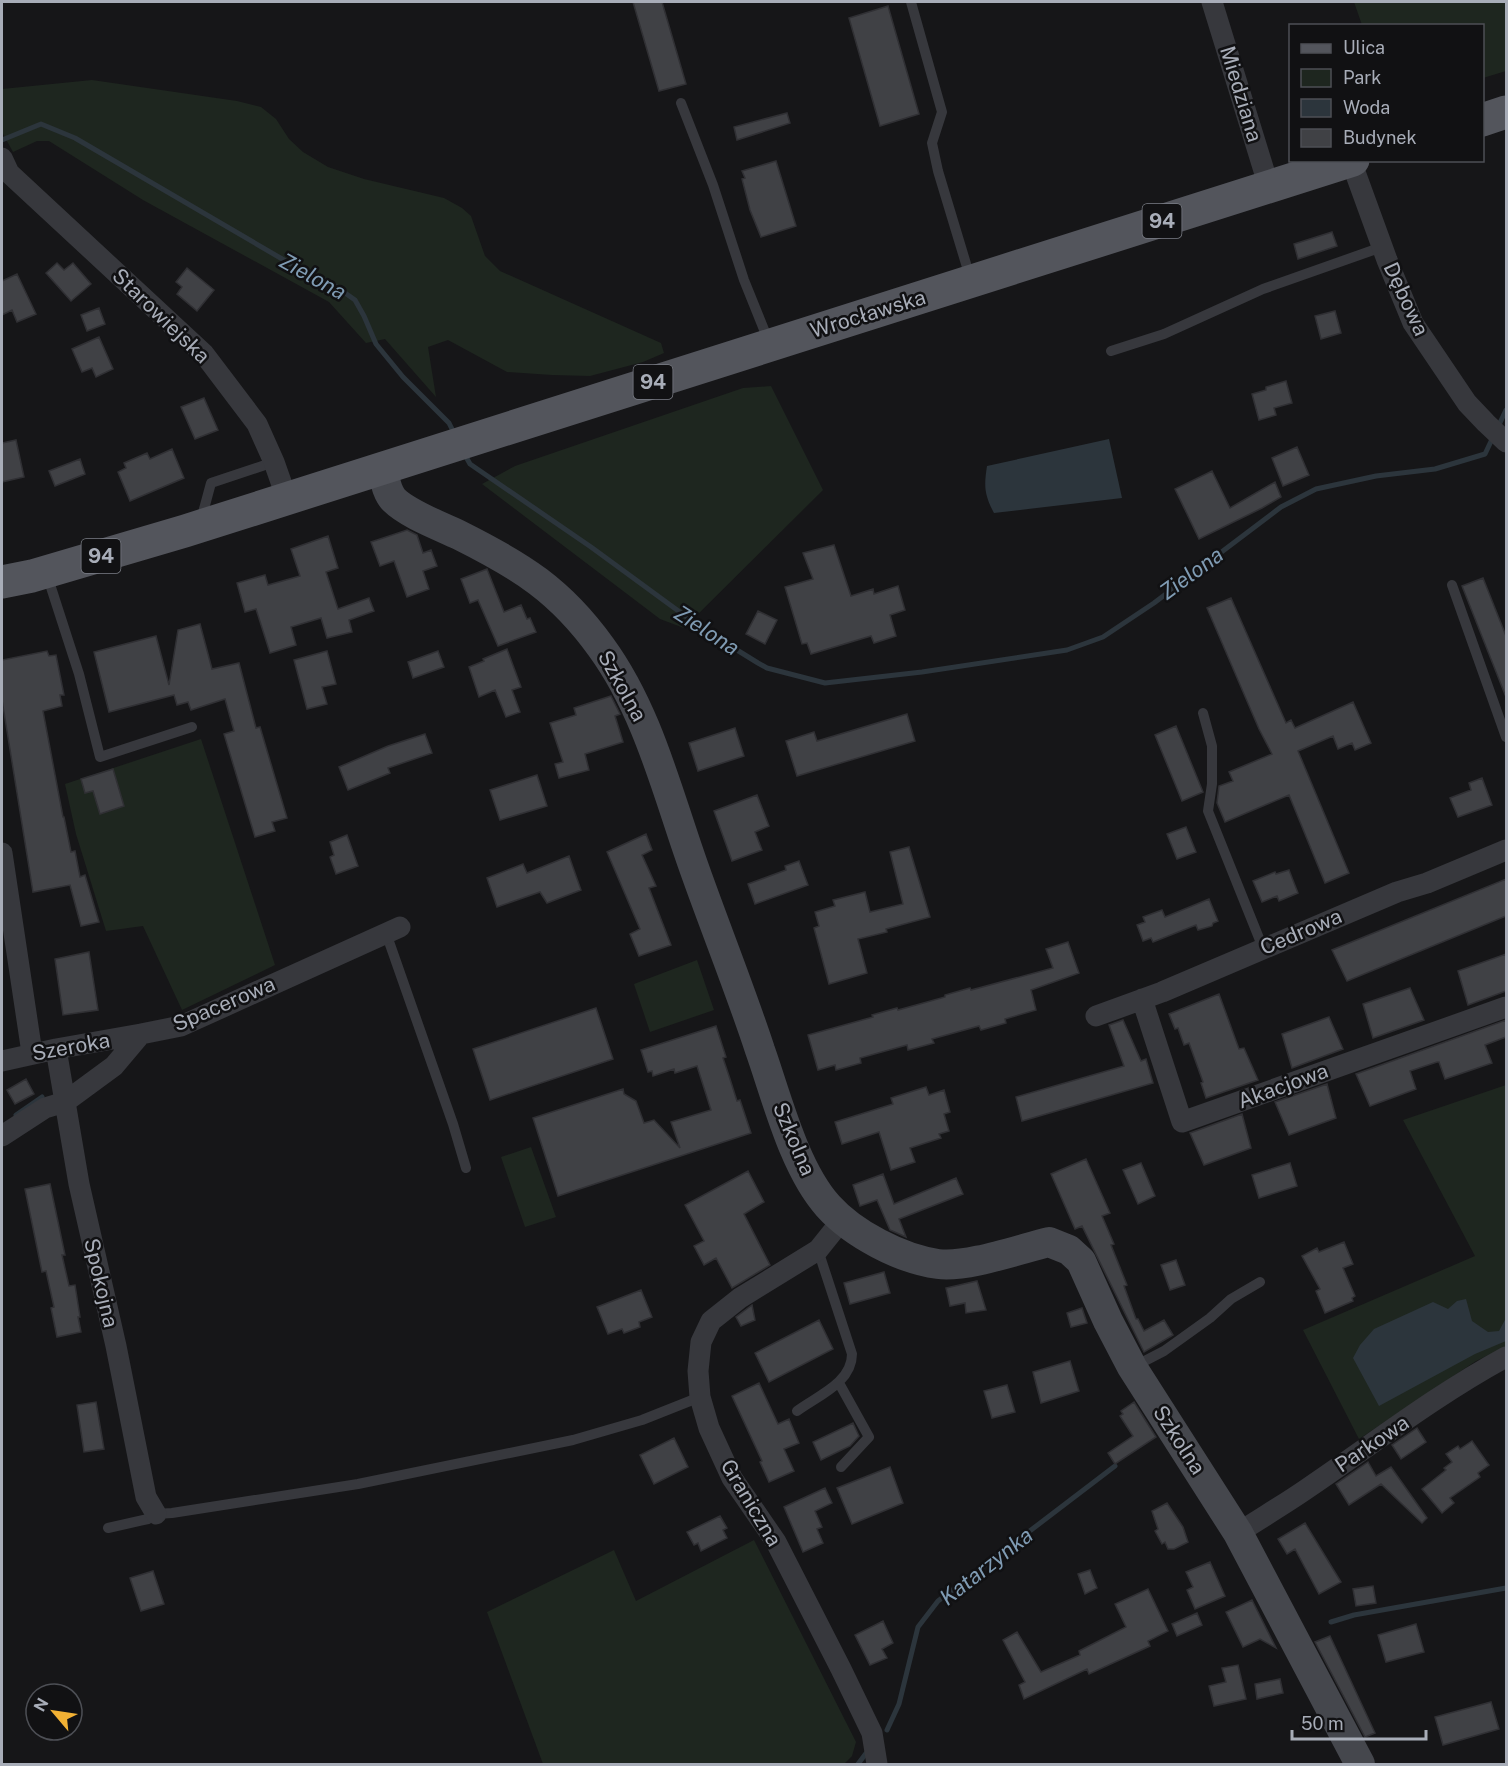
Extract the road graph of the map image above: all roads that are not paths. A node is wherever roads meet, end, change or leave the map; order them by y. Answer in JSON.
{"nodes":[{"id":1,"x":911,"y":2,"type":"edge"},
{"id":2,"x":1212,"y":2,"type":"edge"},
{"id":3,"x":681,"y":103,"type":"dead end"},
{"id":4,"x":1506,"y":112,"type":"edge"},
{"id":5,"x":1484,"y":119,"type":"edge"},
{"id":6,"x":1349,"y":162,"type":"edge"},
{"id":7,"x":1352,"y":162,"type":"edge"},
{"id":8,"x":4,"y":169,"type":"edge"},
{"id":9,"x":1269,"y":187,"type":"junction"},
{"id":10,"x":1382,"y":247,"type":"junction"},
{"id":11,"x":971,"y":280,"type":"junction"},
{"id":12,"x":771,"y":345,"type":"junction"},
{"id":13,"x":1110,"y":351,"type":"dead end"},
{"id":14,"x":1505,"y":441,"type":"edge"},
{"id":15,"x":274,"y":462,"type":"junction"},
{"id":16,"x":382,"y":468,"type":"junction"},
{"id":17,"x":287,"y":499,"type":"junction"},
{"id":18,"x":200,"y":525,"type":"junction"},
{"id":19,"x":46,"y":572,"type":"junction"},
{"id":20,"x":2,"y":582,"type":"edge"},
{"id":21,"x":1452,"y":585,"type":"dead end"},
{"id":22,"x":1203,"y":712,"type":"dead end"},
{"id":23,"x":192,"y":727,"type":"dead end"},
{"id":24,"x":1506,"y":737,"type":"edge"},
{"id":25,"x":1506,"y":850,"type":"edge"},
{"id":26,"x":2,"y":853,"type":"edge"},
{"id":27,"x":393,"y":930,"type":"joint"},
{"id":28,"x":1263,"y":948,"type":"junction"},
{"id":29,"x":1142,"y":999,"type":"junction"},
{"id":30,"x":1506,"y":1007,"type":"edge"},
{"id":31,"x":1096,"y":1016,"type":"dead end"},
{"id":32,"x":141,"y":1035,"type":"junction"},
{"id":33,"x":56,"y":1049,"type":"junction"},
{"id":34,"x":32,"y":1053,"type":"junction"},
{"id":35,"x":2,"y":1061,"type":"edge"},
{"id":36,"x":65,"y":1102,"type":"junction"},
{"id":37,"x":2,"y":1136,"type":"edge"},
{"id":38,"x":466,"y":1168,"type":"dead end"},
{"id":39,"x":842,"y":1220,"type":"junction"},
{"id":40,"x":818,"y":1250,"type":"junction"},
{"id":41,"x":1260,"y":1282,"type":"dead end"},
{"id":42,"x":1506,"y":1358,"type":"edge"},
{"id":43,"x":1132,"y":1367,"type":"junction"},
{"id":44,"x":838,"y":1383,"type":"junction"},
{"id":45,"x":700,"y":1397,"type":"junction"},
{"id":46,"x":797,"y":1411,"type":"dead end"},
{"id":47,"x":841,"y":1467,"type":"dead end"},
{"id":48,"x":156,"y":1514,"type":"junction"},
{"id":49,"x":108,"y":1528,"type":"dead end"},
{"id":50,"x":1238,"y":1533,"type":"junction"},
{"id":51,"x":877,"y":1764,"type":"edge"},
{"id":52,"x":1360,"y":1764,"type":"edge"}],
"edges":[{"from":1,"to":11,"type":"lane"},
{"from":2,"to":9,"type":"street","name":"Miedziana"},
{"from":3,"to":12,"type":"lane"},
{"from":4,"to":5,"type":"main road"},
{"from":6,"to":9,"type":"main road","name":"Wrocławska","number":"94"},
{"from":7,"to":10,"type":"street","name":"Dębowa"},
{"from":8,"to":15,"type":"street","name":"Starowiejska"},
{"from":9,"to":11,"type":"main road","name":"Wrocławska","number":"94"},
{"from":10,"to":13,"type":"lane"},
{"from":10,"to":14,"type":"street","name":"Dębowa"},
{"from":11,"to":12,"type":"main road","name":"Wrocławska","number":"94"},
{"from":12,"to":16,"type":"main road","name":"Wrocławska","number":"94"},
{"from":15,"to":17,"type":"street","name":"Starowiejska"},
{"from":15,"to":18,"type":"lane"},
{"from":16,"to":17,"type":"main road","number":"94"},
{"from":16,"to":39,"type":"street","name":"Szkolna"},
{"from":17,"to":18,"type":"main road","number":"94"},
{"from":18,"to":19,"type":"main road","number":"94"},
{"from":19,"to":20,"type":"main road","number":"94"},
{"from":19,"to":23,"type":"lane"},
{"from":21,"to":24,"type":"lane"},
{"from":22,"to":28,"type":"lane"},
{"from":25,"to":28,"type":"street","name":"Cedrowa"},
{"from":26,"to":34,"type":"street"},
{"from":27,"to":32,"type":"street","name":"Spacerowa"},
{"from":27,"to":38,"type":"lane"},
{"from":28,"to":29,"type":"street","name":"Cedrowa"},
{"from":29,"to":30,"type":"street","name":"Akacjowa"},
{"from":29,"to":31,"type":"street","name":"Cedrowa"},
{"from":32,"to":33,"type":"street","name":"Szeroka"},
{"from":32,"to":36,"type":"street"},
{"from":33,"to":34,"type":"street","name":"Szeroka"},
{"from":33,"to":36,"type":"street","name":"Spokojna"},
{"from":34,"to":35,"type":"street","name":"Szeroka"},
{"from":36,"to":37,"type":"street"},
{"from":36,"to":48,"type":"street","name":"Spokojna"},
{"from":39,"to":40,"type":"street","name":"Graniczna"},
{"from":39,"to":43,"type":"street","name":"Szkolna"},
{"from":40,"to":44,"type":"lane"},
{"from":40,"to":45,"type":"street","name":"Graniczna"},
{"from":41,"to":43,"type":"lane"},
{"from":42,"to":50,"type":"street","name":"Parkowa"},
{"from":43,"to":50,"type":"street","name":"Szkolna"},
{"from":44,"to":46,"type":"lane"},
{"from":44,"to":47,"type":"lane"},
{"from":45,"to":48,"type":"lane"},
{"from":45,"to":51,"type":"street","name":"Graniczna"},
{"from":48,"to":49,"type":"lane"},
{"from":50,"to":52,"type":"street","name":"Szkolna"}]}
